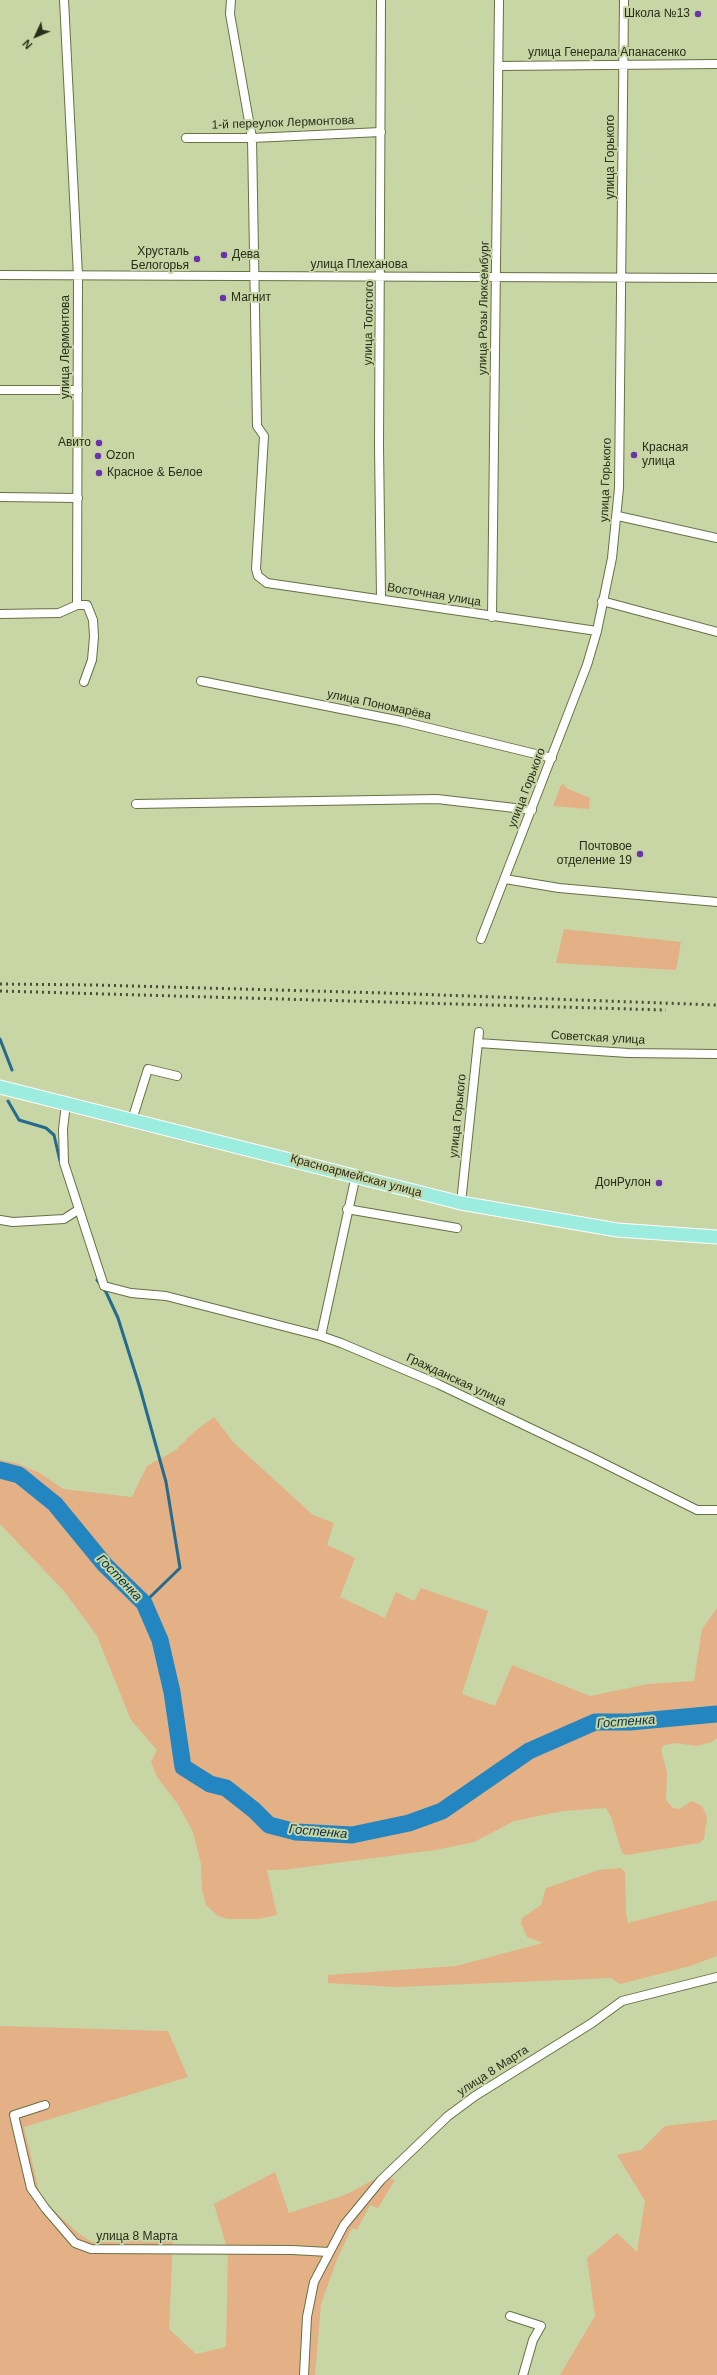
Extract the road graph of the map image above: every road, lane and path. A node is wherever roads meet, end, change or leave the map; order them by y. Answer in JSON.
{"nodes":[{"id":1,"x":64,"y":0,"type":"edge"},
{"id":2,"x":231,"y":0,"type":"edge"},
{"id":3,"x":381,"y":0,"type":"edge"},
{"id":4,"x":498,"y":0,"type":"edge"},
{"id":5,"x":624,"y":0,"type":"edge"},
{"id":6,"x":717,"y":64,"type":"edge"},
{"id":7,"x":623,"y":65,"type":"junction"},
{"id":8,"x":498,"y":66,"type":"junction"},
{"id":9,"x":381,"y":132,"type":"junction"},
{"id":10,"x":186,"y":138,"type":"dead end"},
{"id":11,"x":252,"y":138,"type":"junction"},
{"id":12,"x":0,"y":275,"type":"edge"},
{"id":13,"x":78,"y":276,"type":"junction"},
{"id":14,"x":253,"y":276,"type":"junction"},
{"id":15,"x":381,"y":277,"type":"junction"},
{"id":16,"x":497,"y":277,"type":"junction"},
{"id":17,"x":622,"y":278,"type":"junction"},
{"id":18,"x":717,"y":278,"type":"edge"},
{"id":19,"x":0,"y":390,"type":"edge"},
{"id":20,"x":78,"y":390,"type":"junction"},
{"id":21,"x":0,"y":497,"type":"edge"},
{"id":22,"x":78,"y":498,"type":"junction"},
{"id":23,"x":618,"y":516,"type":"junction"},
{"id":24,"x":717,"y":538,"type":"edge"},
{"id":25,"x":381,"y":598,"type":"junction"},
{"id":26,"x":602,"y":601,"type":"junction"},
{"id":27,"x":77,"y":605,"type":"junction"},
{"id":28,"x":0,"y":614,"type":"edge"},
{"id":29,"x":492,"y":617,"type":"junction"},
{"id":30,"x":598,"y":631,"type":"junction"},
{"id":31,"x":717,"y":632,"type":"edge"},
{"id":32,"x":84,"y":682,"type":"dead end"},
{"id":33,"x":201,"y":682,"type":"dead end"},
{"id":34,"x":552,"y":758,"type":"junction"},
{"id":35,"x":136,"y":804,"type":"dead end"},
{"id":36,"x":532,"y":810,"type":"junction"},
{"id":37,"x":505,"y":879,"type":"junction"},
{"id":38,"x":717,"y":902,"type":"edge"},
{"id":39,"x":481,"y":939,"type":"dead end"},
{"id":40,"x":479,"y":1032,"type":"dead end"},
{"id":41,"x":478,"y":1043,"type":"junction"},
{"id":42,"x":717,"y":1054,"type":"edge"},
{"id":43,"x":177,"y":1076,"type":"dead end"},
{"id":44,"x":0,"y":1087,"type":"edge"},
{"id":45,"x":66,"y":1104,"type":"junction"},
{"id":46,"x":132,"y":1120,"type":"junction"},
{"id":47,"x":356,"y":1175,"type":"junction"},
{"id":48,"x":461,"y":1203,"type":"junction"},
{"id":49,"x":348,"y":1209,"type":"junction"},
{"id":50,"x":78,"y":1210,"type":"junction"},
{"id":51,"x":0,"y":1220,"type":"edge"},
{"id":52,"x":457,"y":1228,"type":"dead end"},
{"id":53,"x":717,"y":1237,"type":"edge"},
{"id":54,"x":321,"y":1336,"type":"junction"},
{"id":55,"x":717,"y":1510,"type":"edge"},
{"id":56,"x":717,"y":1977,"type":"edge"},
{"id":57,"x":45,"y":2105,"type":"dead end"},
{"id":58,"x":329,"y":2252,"type":"junction"},
{"id":59,"x":510,"y":2316,"type":"dead end"},
{"id":60,"x":304,"y":2375,"type":"edge"},
{"id":61,"x":523,"y":2375,"type":"edge"}],
"edges":[{"from":1,"to":13,"type":"street","name":"улица Лермонтова"},
{"from":2,"to":11,"type":"street"},
{"from":3,"to":9,"type":"street","name":"улица Толстого"},
{"from":4,"to":8,"type":"street","name":"улица Розы Люксембург"},
{"from":5,"to":7,"type":"street","name":"улица Горького"},
{"from":6,"to":7,"type":"street","name":"улица Генерала Апанасенко"},
{"from":7,"to":8,"type":"street","name":"улица Генерала Апанасенко"},
{"from":7,"to":17,"type":"street","name":"улица Горького"},
{"from":8,"to":16,"type":"street","name":"улица Розы Люксембург"},
{"from":9,"to":11,"type":"street","name":"1-й переулок Лермонтова"},
{"from":9,"to":15,"type":"street","name":"улица Толстого"},
{"from":10,"to":11,"type":"street","name":"1-й переулок Лермонтова"},
{"from":11,"to":14,"type":"street"},
{"from":12,"to":13,"type":"street","name":"улица Плеханова"},
{"from":13,"to":14,"type":"street","name":"улица Плеханова"},
{"from":13,"to":20,"type":"street","name":"улица Лермонтова"},
{"from":14,"to":15,"type":"street","name":"улица Плеханова"},
{"from":14,"to":25,"type":"street","name":"Восточная улица"},
{"from":15,"to":16,"type":"street","name":"улица Плеханова"},
{"from":15,"to":25,"type":"street","name":"улица Толстого"},
{"from":16,"to":17,"type":"street","name":"улица Плеханова"},
{"from":16,"to":29,"type":"street","name":"улица Розы Люксембург"},
{"from":17,"to":18,"type":"street","name":"улица Плеханова"},
{"from":17,"to":23,"type":"street","name":"улица Горького"},
{"from":19,"to":20,"type":"street"},
{"from":20,"to":22,"type":"street","name":"улица Лермонтова"},
{"from":21,"to":22,"type":"street"},
{"from":22,"to":27,"type":"street","name":"улица Лермонтова"},
{"from":23,"to":24,"type":"street"},
{"from":23,"to":26,"type":"street","name":"улица Горького"},
{"from":25,"to":29,"type":"street","name":"Восточная улица"},
{"from":26,"to":30,"type":"street","name":"улица Горького"},
{"from":26,"to":31,"type":"street"},
{"from":27,"to":28,"type":"street"},
{"from":27,"to":32,"type":"street"},
{"from":29,"to":30,"type":"street","name":"Восточная улица"},
{"from":30,"to":34,"type":"street","name":"улица Горького"},
{"from":33,"to":34,"type":"street","name":"улица Пономарёва"},
{"from":34,"to":36,"type":"street","name":"улица Горького"},
{"from":35,"to":36,"type":"street"},
{"from":36,"to":37,"type":"street","name":"улица Горького"},
{"from":37,"to":38,"type":"street"},
{"from":37,"to":39,"type":"street","name":"улица Горького"},
{"from":40,"to":41,"type":"street","name":"улица Горького"},
{"from":41,"to":42,"type":"street","name":"Советская улица"},
{"from":41,"to":48,"type":"street","name":"улица Горького"},
{"from":43,"to":46,"type":"street"},
{"from":44,"to":45,"type":"main road","name":"Красноармейская улица"},
{"from":45,"to":46,"type":"main road","name":"Красноармейская улица"},
{"from":45,"to":50,"type":"street"},
{"from":46,"to":47,"type":"main road","name":"Красноармейская улица"},
{"from":47,"to":48,"type":"main road","name":"Красноармейская улица"},
{"from":47,"to":49,"type":"street"},
{"from":48,"to":53,"type":"main road","name":"Красноармейская улица"},
{"from":49,"to":52,"type":"street"},
{"from":49,"to":54,"type":"street"},
{"from":50,"to":51,"type":"street"},
{"from":50,"to":54,"type":"street","name":"Гражданская улица"},
{"from":54,"to":55,"type":"street","name":"Гражданская улица"},
{"from":56,"to":58,"type":"street","name":"улица 8 Марта"},
{"from":57,"to":58,"type":"street","name":"улица 8 Марта"},
{"from":58,"to":60,"type":"street","name":"улица 8 Марта"},
{"from":59,"to":61,"type":"street"}]}
